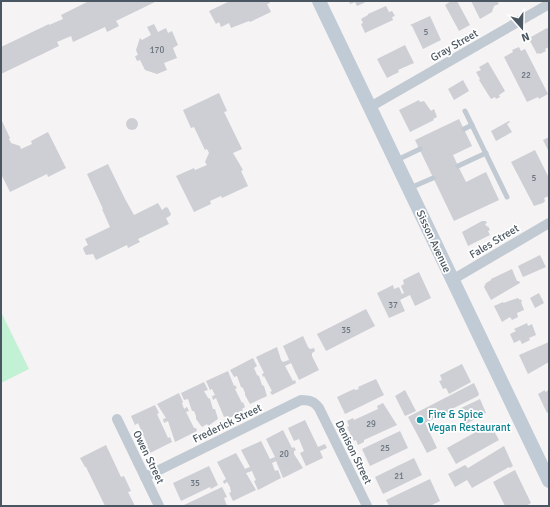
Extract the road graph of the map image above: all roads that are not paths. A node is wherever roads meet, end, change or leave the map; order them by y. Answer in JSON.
{"nodes":[{"id":1,"x":319,"y":1,"type":"edge"},
{"id":2,"x":549,"y":4,"type":"edge"},
{"id":3,"x":370,"y":107,"type":"junction"},
{"id":4,"x":465,"y":111,"type":"dead end"},
{"id":5,"x":472,"y":125,"type":"junction"},
{"id":6,"x":464,"y":129,"type":"dead end"},
{"id":7,"x":420,"y":149,"type":"dead end"},
{"id":8,"x":486,"y":153,"type":"junction"},
{"id":9,"x":396,"y":161,"type":"junction"},
{"id":10,"x":458,"y":166,"type":"dead end"},
{"id":11,"x":433,"y":178,"type":"dead end"},
{"id":12,"x":409,"y":188,"type":"junction"},
{"id":13,"x":507,"y":197,"type":"dead end"},
{"id":14,"x":549,"y":223,"type":"edge"},
{"id":15,"x":452,"y":280,"type":"junction"},
{"id":16,"x":319,"y":408,"type":"joint"},
{"id":17,"x":117,"y":419,"type":"dead end"},
{"id":18,"x":145,"y":477,"type":"junction"},
{"id":19,"x":549,"y":481,"type":"edge"},
{"id":20,"x":159,"y":506,"type":"edge"},
{"id":21,"x":367,"y":506,"type":"edge"}],
"edges":[{"from":1,"to":3,"type":"main road","name":"Sisson Avenue"},
{"from":2,"to":3,"type":"street","name":"Gray Street"},
{"from":3,"to":9,"type":"main road","name":"Sisson Avenue"},
{"from":4,"to":5,"type":"lane"},
{"from":5,"to":6,"type":"lane"},
{"from":5,"to":8,"type":"lane"},
{"from":7,"to":9,"type":"lane"},
{"from":8,"to":10,"type":"lane"},
{"from":8,"to":13,"type":"lane"},
{"from":9,"to":12,"type":"main road","name":"Sisson Avenue"},
{"from":11,"to":12,"type":"lane"},
{"from":12,"to":15,"type":"main road","name":"Sisson Avenue"},
{"from":14,"to":15,"type":"street","name":"Fales Street"},
{"from":15,"to":19,"type":"main road","name":"Sisson Avenue"},
{"from":16,"to":18,"type":"street","name":"Frederick Street"},
{"from":16,"to":21,"type":"street","name":"Denison Street"},
{"from":17,"to":18,"type":"street","name":"Owen Street"},
{"from":18,"to":20,"type":"street","name":"Owen Street"}]}
